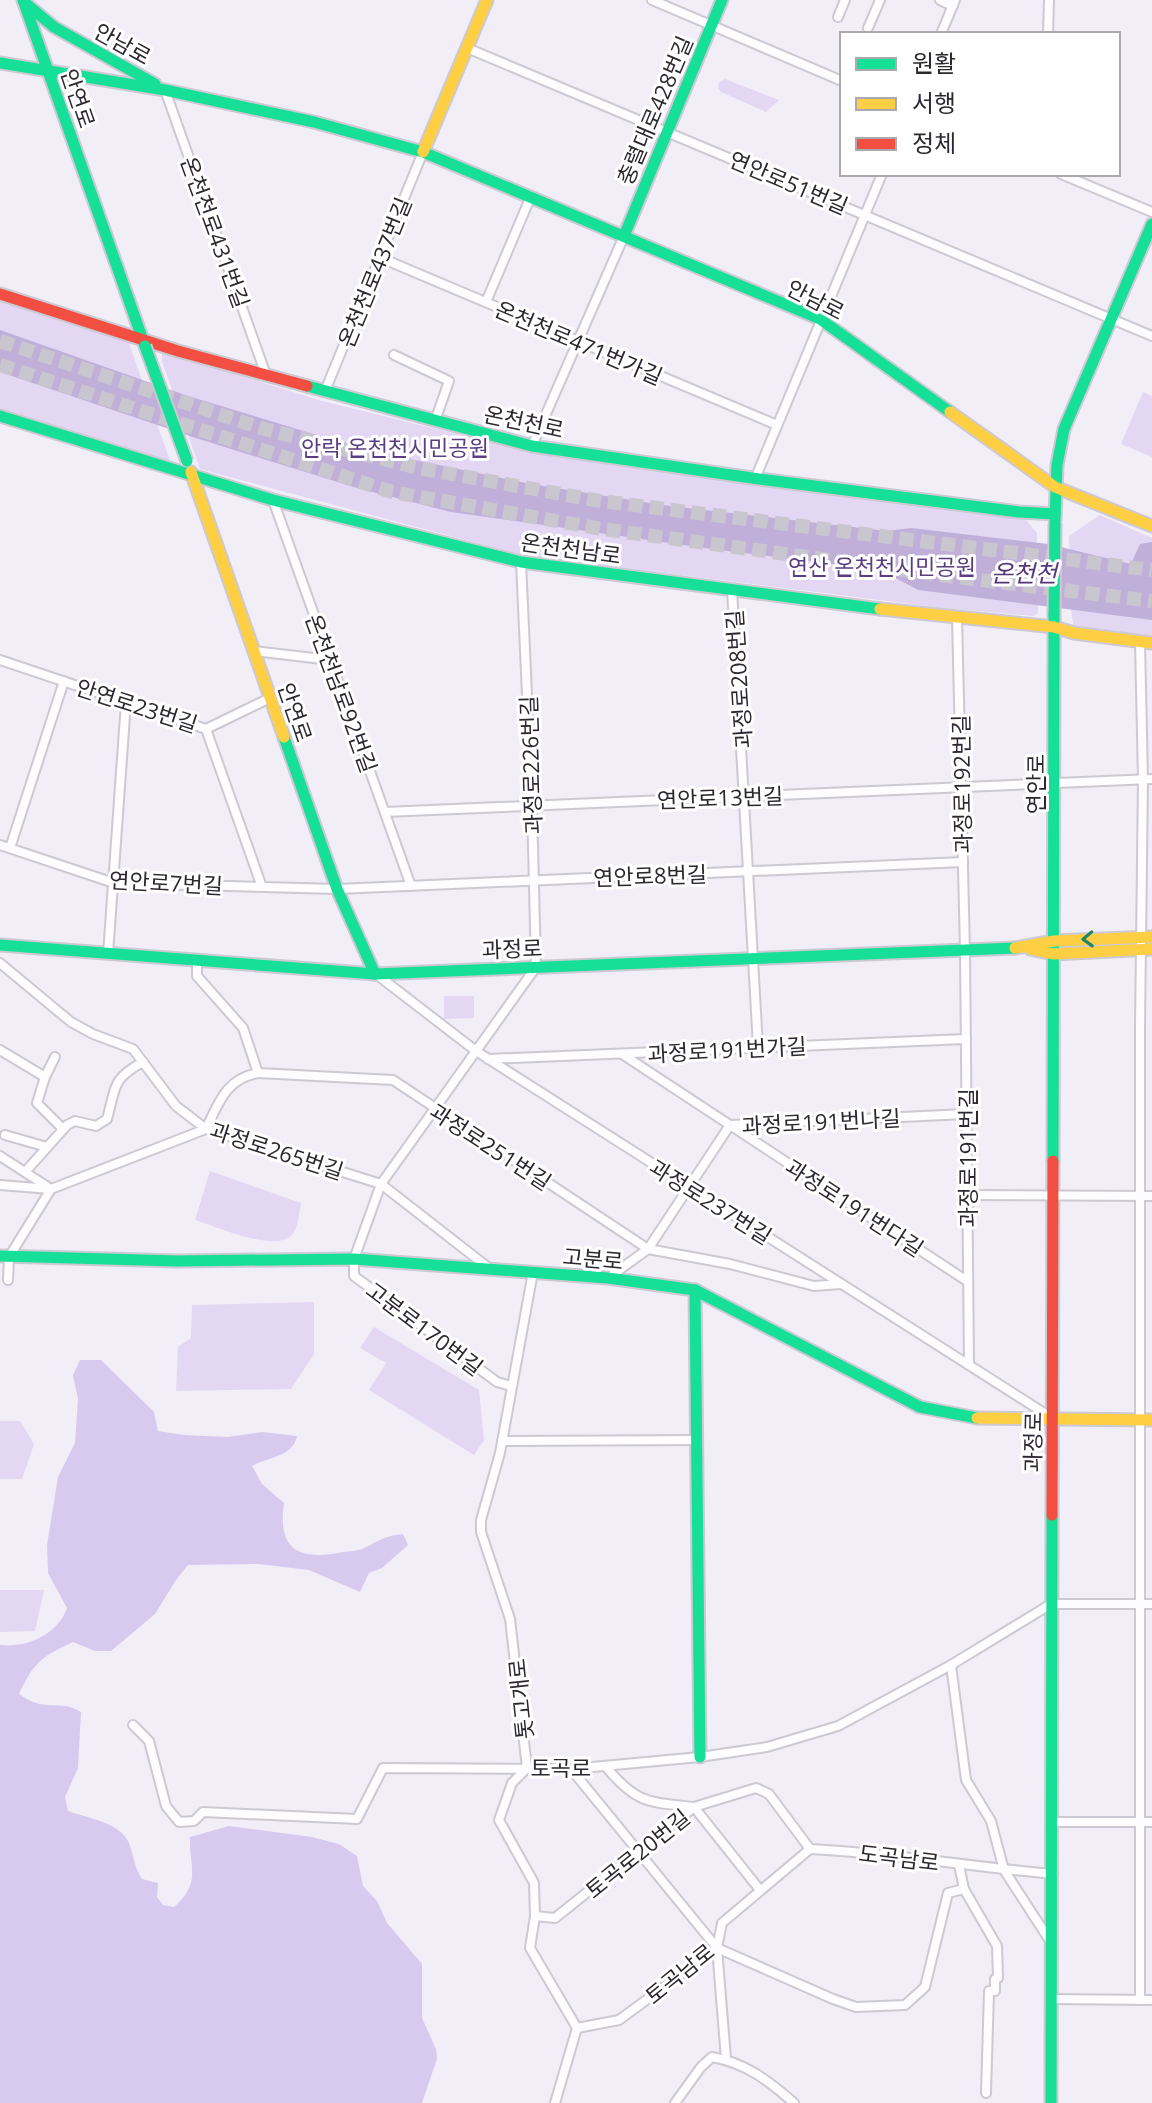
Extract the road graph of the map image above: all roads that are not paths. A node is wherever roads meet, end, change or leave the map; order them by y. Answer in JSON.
{"nodes":[{"id":1,"x":487,"y":0,"type":"edge"},
{"id":2,"x":652,"y":0,"type":"edge"},
{"id":3,"x":722,"y":0,"type":"edge"},
{"id":4,"x":845,"y":0,"type":"edge"},
{"id":5,"x":880,"y":0,"type":"edge"},
{"id":6,"x":940,"y":0,"type":"edge"},
{"id":7,"x":1049,"y":0,"type":"edge"},
{"id":8,"x":23,"y":1,"type":"edge"},
{"id":9,"x":954,"y":3,"type":"edge"},
{"id":10,"x":838,"y":17,"type":"dead end"},
{"id":11,"x":711,"y":25,"type":"junction"},
{"id":12,"x":868,"y":28,"type":"dead end"},
{"id":13,"x":942,"y":32,"type":"edge"},
{"id":14,"x":1048,"y":32,"type":"edge"},
{"id":15,"x":467,"y":48,"type":"junction"},
{"id":16,"x":0,"y":63,"type":"edge"},
{"id":17,"x":47,"y":69,"type":"junction"},
{"id":18,"x":840,"y":80,"type":"edge"},
{"id":19,"x":165,"y":90,"type":"junction"},
{"id":20,"x":668,"y":131,"type":"junction"},
{"id":21,"x":423,"y":152,"type":"junction"},
{"id":22,"x":881,"y":176,"type":"edge"},
{"id":23,"x":1066,"y":176,"type":"edge"},
{"id":24,"x":531,"y":196,"type":"junction"},
{"id":25,"x":1152,"y":212,"type":"edge"},
{"id":26,"x":865,"y":214,"type":"junction"},
{"id":27,"x":1152,"y":224,"type":"edge"},
{"id":28,"x":624,"y":236,"type":"junction"},
{"id":29,"x":381,"y":258,"type":"junction"},
{"id":30,"x":0,"y":294,"type":"edge"},
{"id":31,"x":486,"y":302,"type":"junction"},
{"id":32,"x":1110,"y":317,"type":"junction"},
{"id":33,"x":820,"y":319,"type":"junction"},
{"id":34,"x":1152,"y":336,"type":"edge"},
{"id":35,"x":578,"y":341,"type":"junction"},
{"id":36,"x":144,"y":344,"type":"junction"},
{"id":37,"x":394,"y":355,"type":"dead end"},
{"id":38,"x":266,"y":375,"type":"junction"},
{"id":39,"x":325,"y":391,"type":"junction"},
{"id":40,"x":0,"y":416,"type":"edge"},
{"id":41,"x":435,"y":421,"type":"junction"},
{"id":42,"x":777,"y":425,"type":"junction"},
{"id":43,"x":532,"y":446,"type":"junction"},
{"id":44,"x":192,"y":475,"type":"junction"},
{"id":45,"x":755,"y":479,"type":"junction"},
{"id":46,"x":1055,"y":487,"type":"junction"},
{"id":47,"x":273,"y":500,"type":"junction"},
{"id":48,"x":1055,"y":517,"type":"junction"},
{"id":49,"x":1152,"y":526,"type":"edge"},
{"id":50,"x":521,"y":562,"type":"junction"},
{"id":51,"x":732,"y":590,"type":"junction"},
{"id":52,"x":957,"y":617,"type":"junction"},
{"id":53,"x":1054,"y":620,"type":"junction"},
{"id":54,"x":1146,"y":642,"type":"edge"},
{"id":55,"x":254,"y":651,"type":"junction"},
{"id":56,"x":0,"y":660,"type":"edge"},
{"id":57,"x":330,"y":660,"type":"junction"},
{"id":58,"x":64,"y":681,"type":"junction"},
{"id":59,"x":270,"y":698,"type":"junction"},
{"id":60,"x":126,"y":702,"type":"junction"},
{"id":61,"x":206,"y":729,"type":"junction"},
{"id":62,"x":1148,"y":779,"type":"edge"},
{"id":63,"x":1055,"y":783,"type":"junction"},
{"id":64,"x":961,"y":787,"type":"junction"},
{"id":65,"x":745,"y":796,"type":"junction"},
{"id":66,"x":532,"y":805,"type":"junction"},
{"id":67,"x":385,"y":812,"type":"junction"},
{"id":68,"x":5,"y":847,"type":"edge"},
{"id":69,"x":1142,"y":849,"type":"junction"},
{"id":70,"x":1152,"y":849,"type":"edge"},
{"id":71,"x":963,"y":862,"type":"junction"},
{"id":72,"x":748,"y":871,"type":"junction"},
{"id":73,"x":534,"y":880,"type":"junction"},
{"id":74,"x":114,"y":883,"type":"junction"},
{"id":75,"x":411,"y":886,"type":"junction"},
{"id":76,"x":262,"y":887,"type":"junction"},
{"id":77,"x":337,"y":889,"type":"junction"},
{"id":78,"x":1054,"y":941,"type":"junction"},
{"id":79,"x":1147,"y":943,"type":"edge"},
{"id":80,"x":0,"y":945,"type":"edge"},
{"id":81,"x":1026,"y":948,"type":"junction"},
{"id":82,"x":965,"y":951,"type":"junction"},
{"id":83,"x":108,"y":954,"type":"junction"},
{"id":84,"x":1053,"y":954,"type":"junction"},
{"id":85,"x":752,"y":959,"type":"junction"},
{"id":86,"x":197,"y":960,"type":"junction"},
{"id":87,"x":0,"y":963,"type":"edge"},
{"id":88,"x":536,"y":967,"type":"junction"},
{"id":89,"x":375,"y":974,"type":"junction"},
{"id":90,"x":1140,"y":1026,"type":"junction"},
{"id":91,"x":1152,"y":1026,"type":"edge"},
{"id":92,"x":966,"y":1039,"type":"junction"},
{"id":93,"x":758,"y":1047,"type":"junction"},
{"id":94,"x":0,"y":1050,"type":"edge"},
{"id":95,"x":476,"y":1051,"type":"junction"},
{"id":96,"x":622,"y":1054,"type":"junction"},
{"id":97,"x":55,"y":1057,"type":"dead end"},
{"id":98,"x":488,"y":1059,"type":"junction"},
{"id":99,"x":143,"y":1062,"type":"junction"},
{"id":100,"x":258,"y":1073,"type":"junction"},
{"id":101,"x":45,"y":1077,"type":"junction"},
{"id":102,"x":435,"y":1109,"type":"junction"},
{"id":103,"x":966,"y":1114,"type":"junction"},
{"id":104,"x":730,"y":1125,"type":"junction"},
{"id":105,"x":63,"y":1129,"type":"junction"},
{"id":106,"x":206,"y":1129,"type":"junction"},
{"id":107,"x":5,"y":1135,"type":"dead end"},
{"id":108,"x":47,"y":1147,"type":"junction"},
{"id":109,"x":0,"y":1156,"type":"edge"},
{"id":110,"x":25,"y":1172,"type":"junction"},
{"id":111,"x":381,"y":1184,"type":"junction"},
{"id":112,"x":0,"y":1185,"type":"edge"},
{"id":113,"x":689,"y":1187,"type":"junction"},
{"id":114,"x":51,"y":1189,"type":"junction"},
{"id":115,"x":966,"y":1195,"type":"junction"},
{"id":116,"x":1053,"y":1196,"type":"junction"},
{"id":117,"x":1140,"y":1196,"type":"junction"},
{"id":118,"x":1152,"y":1196,"type":"edge"},
{"id":119,"x":648,"y":1249,"type":"junction"},
{"id":120,"x":4,"y":1256,"type":"edge"},
{"id":121,"x":354,"y":1259,"type":"junction"},
{"id":122,"x":490,"y":1269,"type":"junction"},
{"id":123,"x":533,"y":1272,"type":"junction"},
{"id":124,"x":608,"y":1278,"type":"junction"},
{"id":125,"x":8,"y":1280,"type":"dead end"},
{"id":126,"x":967,"y":1281,"type":"junction"},
{"id":127,"x":842,"y":1284,"type":"junction"},
{"id":128,"x":695,"y":1290,"type":"junction"},
{"id":129,"x":969,"y":1365,"type":"junction"},
{"id":130,"x":511,"y":1386,"type":"junction"},
{"id":131,"x":1052,"y":1418,"type":"junction"},
{"id":132,"x":1146,"y":1420,"type":"edge"},
{"id":133,"x":697,"y":1440,"type":"junction"},
{"id":134,"x":502,"y":1441,"type":"junction"},
{"id":135,"x":1051,"y":1604,"type":"junction"},
{"id":136,"x":1140,"y":1604,"type":"junction"},
{"id":137,"x":1152,"y":1604,"type":"edge"},
{"id":138,"x":951,"y":1665,"type":"junction"},
{"id":139,"x":133,"y":1725,"type":"dead end"},
{"id":140,"x":700,"y":1757,"type":"junction"},
{"id":141,"x":606,"y":1767,"type":"junction"},
{"id":142,"x":527,"y":1768,"type":"junction"},
{"id":143,"x":571,"y":1769,"type":"junction"},
{"id":144,"x":694,"y":1807,"type":"junction"},
{"id":145,"x":1052,"y":1822,"type":"junction"},
{"id":146,"x":1140,"y":1822,"type":"junction"},
{"id":147,"x":1152,"y":1822,"type":"edge"},
{"id":148,"x":810,"y":1849,"type":"junction"},
{"id":149,"x":637,"y":1852,"type":"junction"},
{"id":150,"x":959,"y":1865,"type":"junction"},
{"id":151,"x":1004,"y":1870,"type":"junction"},
{"id":152,"x":1053,"y":1874,"type":"junction"},
{"id":153,"x":964,"y":1889,"type":"junction"},
{"id":154,"x":760,"y":1890,"type":"junction"},
{"id":155,"x":535,"y":1916,"type":"junction"},
{"id":156,"x":1052,"y":1945,"type":"junction"},
{"id":157,"x":717,"y":1948,"type":"junction"},
{"id":158,"x":1051,"y":1999,"type":"junction"},
{"id":159,"x":1140,"y":2000,"type":"junction"},
{"id":160,"x":1152,"y":2000,"type":"edge"},
{"id":161,"x":577,"y":2028,"type":"junction"},
{"id":162,"x":726,"y":2059,"type":"junction"},
{"id":163,"x":986,"y":2093,"type":"dead end"},
{"id":164,"x":555,"y":2103,"type":"edge"},
{"id":165,"x":675,"y":2103,"type":"edge"},
{"id":166,"x":794,"y":2103,"type":"edge"},
{"id":167,"x":1051,"y":2103,"type":"edge"}],
"edges":[{"from":1,"to":15,"type":"street"},
{"from":2,"to":11,"type":"street"},
{"from":3,"to":11,"type":"street","name":"충렬대로428번길"},
{"from":4,"to":10,"type":"street"},
{"from":5,"to":12,"type":"street"},
{"from":6,"to":9,"type":"street"},
{"from":7,"to":14,"type":"street"},
{"from":8,"to":17,"type":"street","name":"안연로"},
{"from":8,"to":19,"type":"street","name":"안남로"},
{"from":9,"to":13,"type":"street"},
{"from":11,"to":18,"type":"street"},
{"from":11,"to":20,"type":"street","name":"충렬대로428번길"},
{"from":15,"to":20,"type":"street","name":"연안로51번길"},
{"from":15,"to":21,"type":"street"},
{"from":16,"to":17,"type":"street","name":"안남로"},
{"from":17,"to":19,"type":"street","name":"안남로"},
{"from":17,"to":36,"type":"street","name":"안연로"},
{"from":19,"to":21,"type":"street","name":"안남로"},
{"from":19,"to":38,"type":"street","name":"온천천로431번길"},
{"from":20,"to":26,"type":"street","name":"연안로51번길"},
{"from":20,"to":28,"type":"street","name":"충렬대로428번길"},
{"from":21,"to":24,"type":"street","name":"안남로"},
{"from":21,"to":29,"type":"street","name":"온천천로437번길"},
{"from":22,"to":26,"type":"street"},
{"from":23,"to":25,"type":"street"},
{"from":24,"to":28,"type":"street","name":"안남로"},
{"from":24,"to":31,"type":"street"},
{"from":26,"to":32,"type":"street","name":"연안로51번길"},
{"from":26,"to":33,"type":"street"},
{"from":27,"to":32,"type":"street"},
{"from":28,"to":33,"type":"street","name":"안남로"},
{"from":28,"to":35,"type":"street"},
{"from":29,"to":31,"type":"street","name":"온천천로471번가길"},
{"from":29,"to":39,"type":"street","name":"온천천로437번길"},
{"from":30,"to":36,"type":"street","name":"온천천로"},
{"from":31,"to":35,"type":"street","name":"온천천로471번가길"},
{"from":32,"to":34,"type":"street","name":"연안로51번길"},
{"from":32,"to":46,"type":"street"},
{"from":33,"to":42,"type":"street"},
{"from":33,"to":46,"type":"street","name":"안남로"},
{"from":35,"to":42,"type":"street","name":"온천천로471번가길"},
{"from":35,"to":43,"type":"street"},
{"from":36,"to":38,"type":"street","name":"온천천로"},
{"from":36,"to":44,"type":"street","name":"안연로","bridge":true},
{"from":37,"to":41,"type":"street"},
{"from":38,"to":39,"type":"street","name":"온천천로"},
{"from":39,"to":41,"type":"street","name":"온천천로"},
{"from":40,"to":44,"type":"street","name":"온천천남로"},
{"from":41,"to":43,"type":"street","name":"온천천로"},
{"from":42,"to":45,"type":"street"},
{"from":43,"to":45,"type":"street","name":"온천천로"},
{"from":44,"to":47,"type":"street","name":"온천천남로"},
{"from":44,"to":55,"type":"street","name":"안연로"},
{"from":45,"to":48,"type":"street","name":"온천천로"},
{"from":46,"to":48,"type":"street"},
{"from":46,"to":49,"type":"street"},
{"from":47,"to":50,"type":"street","name":"온천천남로"},
{"from":47,"to":57,"type":"street","name":"온천천남로92번길"},
{"from":48,"to":53,"type":"street","name":"연안로","bridge":true},
{"from":50,"to":51,"type":"street","name":"온천천남로"},
{"from":50,"to":66,"type":"street","name":"과정로226번길"},
{"from":51,"to":52,"type":"street","name":"온천천남로"},
{"from":51,"to":65,"type":"street","name":"과정로208번길"},
{"from":52,"to":53,"type":"street","name":"온천천남로"},
{"from":52,"to":64,"type":"street","name":"과정로192번길"},
{"from":53,"to":54,"type":"street","name":"온천천남로"},
{"from":53,"to":63,"type":"street","name":"연안로"},
{"from":54,"to":62,"type":"street"},
{"from":55,"to":57,"type":"street"},
{"from":55,"to":59,"type":"street","name":"안연로"},
{"from":56,"to":58,"type":"street","name":"안연로23번길"},
{"from":57,"to":67,"type":"street","name":"온천천남로92번길"},
{"from":58,"to":60,"type":"street","name":"안연로23번길"},
{"from":58,"to":68,"type":"street"},
{"from":59,"to":61,"type":"street","name":"안연로23번길"},
{"from":59,"to":77,"type":"street","name":"안연로"},
{"from":60,"to":61,"type":"street","name":"안연로23번길"},
{"from":60,"to":74,"type":"street"},
{"from":61,"to":76,"type":"street"},
{"from":62,"to":63,"type":"street","name":"연안로13번길"},
{"from":62,"to":69,"type":"street"},
{"from":63,"to":64,"type":"street","name":"연안로13번길"},
{"from":63,"to":78,"type":"street","name":"연안로"},
{"from":64,"to":65,"type":"street","name":"연안로13번길"},
{"from":64,"to":71,"type":"street","name":"과정로192번길"},
{"from":65,"to":66,"type":"street","name":"연안로13번길"},
{"from":65,"to":72,"type":"street","name":"과정로208번길"},
{"from":66,"to":67,"type":"street","name":"연안로13번길"},
{"from":66,"to":73,"type":"street","name":"과정로226번길"},
{"from":67,"to":75,"type":"street","name":"온천천남로92번길"},
{"from":68,"to":74,"type":"street","name":"연안로7번길"},
{"from":69,"to":70,"type":"street"},
{"from":69,"to":79,"type":"street"},
{"from":71,"to":72,"type":"street","name":"연안로8번길"},
{"from":71,"to":82,"type":"street","name":"과정로192번길"},
{"from":72,"to":73,"type":"street","name":"연안로8번길"},
{"from":72,"to":85,"type":"street","name":"과정로208번길"},
{"from":73,"to":75,"type":"street","name":"연안로8번길"},
{"from":73,"to":88,"type":"street","name":"과정로226번길"},
{"from":74,"to":76,"type":"street","name":"연안로7번길"},
{"from":74,"to":83,"type":"street"},
{"from":75,"to":77,"type":"street","name":"연안로8번길"},
{"from":76,"to":77,"type":"street","name":"연안로7번길"},
{"from":77,"to":89,"type":"street","name":"안연로"},
{"from":79,"to":78,"type":"street","one_way":true},
{"from":78,"to":81,"type":"street"},
{"from":78,"to":84,"type":"street","name":"과정로"},
{"from":79,"to":84,"type":"street"},
{"from":79,"to":90,"type":"street"},
{"from":80,"to":83,"type":"street","name":"과정로"},
{"from":81,"to":82,"type":"street","name":"과정로"},
{"from":81,"to":84,"type":"street"},
{"from":82,"to":85,"type":"street","name":"과정로"},
{"from":82,"to":92,"type":"street","name":"과정로191번길"},
{"from":83,"to":86,"type":"street","name":"과정로"},
{"from":84,"to":116,"type":"street","name":"과정로"},
{"from":85,"to":88,"type":"street","name":"과정로"},
{"from":85,"to":93,"type":"street","name":"과정로208번길"},
{"from":86,"to":89,"type":"street","name":"과정로"},
{"from":86,"to":100,"type":"street"},
{"from":87,"to":99,"type":"street","name":"과정로265번길"},
{"from":88,"to":89,"type":"street","name":"과정로"},
{"from":88,"to":95,"type":"street"},
{"from":89,"to":95,"type":"street","name":"과정로237번길"},
{"from":90,"to":91,"type":"street"},
{"from":90,"to":117,"type":"street"},
{"from":92,"to":93,"type":"street","name":"과정로191번가길"},
{"from":92,"to":103,"type":"street","name":"과정로191번길"},
{"from":93,"to":96,"type":"street","name":"과정로191번가길"},
{"from":94,"to":101,"type":"street"},
{"from":95,"to":98,"type":"street","name":"과정로237번길"},
{"from":95,"to":102,"type":"street"},
{"from":96,"to":98,"type":"street","name":"과정로191번가길"},
{"from":96,"to":104,"type":"street","name":"과정로191번다길"},
{"from":97,"to":101,"type":"street"},
{"from":98,"to":113,"type":"street","name":"과정로237번길"},
{"from":99,"to":105,"type":"street"},
{"from":99,"to":106,"type":"street","name":"과정로265번길"},
{"from":100,"to":102,"type":"street","name":"과정로251번길"},
{"from":100,"to":106,"type":"street"},
{"from":101,"to":105,"type":"street"},
{"from":102,"to":111,"type":"street"},
{"from":102,"to":119,"type":"street","name":"과정로251번길"},
{"from":103,"to":104,"type":"street","name":"과정로191번나길"},
{"from":103,"to":115,"type":"street","name":"과정로191번길"},
{"from":104,"to":113,"type":"street","name":"과정로191번나길"},
{"from":104,"to":126,"type":"street","name":"과정로191번다길"},
{"from":105,"to":108,"type":"street"},
{"from":106,"to":111,"type":"street","name":"과정로265번길"},
{"from":106,"to":114,"type":"street"},
{"from":107,"to":108,"type":"street"},
{"from":108,"to":110,"type":"street"},
{"from":109,"to":110,"type":"street"},
{"from":110,"to":114,"type":"street"},
{"from":111,"to":121,"type":"street"},
{"from":111,"to":122,"type":"street","name":"과정로265번길"},
{"from":112,"to":114,"type":"street"},
{"from":113,"to":119,"type":"street","name":"과정로191번나길"},
{"from":113,"to":127,"type":"street","name":"과정로237번길"},
{"from":114,"to":120,"type":"street"},
{"from":115,"to":116,"type":"street"},
{"from":115,"to":126,"type":"street","name":"과정로191번길"},
{"from":116,"to":117,"type":"street"},
{"from":116,"to":131,"type":"street","name":"과정로"},
{"from":117,"to":118,"type":"street"},
{"from":117,"to":132,"type":"street"},
{"from":119,"to":124,"type":"street","name":"과정로191번나길"},
{"from":119,"to":127,"type":"street","name":"과정로251번길"},
{"from":120,"to":121,"type":"street","name":"고분로"},
{"from":120,"to":125,"type":"street"},
{"from":121,"to":122,"type":"street","name":"고분로"},
{"from":121,"to":130,"type":"street","name":"고분로170번길"},
{"from":122,"to":123,"type":"street","name":"고분로"},
{"from":123,"to":124,"type":"street","name":"고분로"},
{"from":123,"to":130,"type":"street","name":"톳고개로"},
{"from":124,"to":128,"type":"street","name":"고분로"},
{"from":126,"to":129,"type":"street","name":"과정로191번길"},
{"from":127,"to":129,"type":"street","name":"과정로237번길"},
{"from":128,"to":131,"type":"street","name":"고분로"},
{"from":128,"to":133,"type":"street"},
{"from":129,"to":131,"type":"street","name":"과정로237번길"},
{"from":130,"to":134,"type":"street","name":"톳고개로"},
{"from":131,"to":132,"type":"street","name":"고분로"},
{"from":131,"to":135,"type":"street","name":"과정로"},
{"from":132,"to":136,"type":"street"},
{"from":133,"to":134,"type":"street"},
{"from":133,"to":140,"type":"street"},
{"from":134,"to":142,"type":"street","name":"톳고개로"},
{"from":135,"to":136,"type":"street"},
{"from":135,"to":138,"type":"street","name":"토곡로"},
{"from":135,"to":145,"type":"street","name":"과정로"},
{"from":136,"to":137,"type":"street"},
{"from":136,"to":146,"type":"street"},
{"from":138,"to":140,"type":"street","name":"토곡로"},
{"from":138,"to":151,"type":"street"},
{"from":139,"to":142,"type":"street","name":"토곡로"},
{"from":140,"to":141,"type":"street","name":"토곡로"},
{"from":141,"to":143,"type":"street","name":"토곡로"},
{"from":141,"to":144,"type":"street"},
{"from":142,"to":143,"type":"street","name":"토곡로"},
{"from":142,"to":155,"type":"street","name":"톳고개로"},
{"from":143,"to":149,"type":"street"},
{"from":144,"to":148,"type":"street","name":"토곡로20번길"},
{"from":144,"to":149,"type":"street","name":"토곡로20번길"},
{"from":144,"to":154,"type":"street"},
{"from":145,"to":146,"type":"street"},
{"from":145,"to":152,"type":"street","name":"과정로"},
{"from":146,"to":147,"type":"street"},
{"from":146,"to":159,"type":"street"},
{"from":148,"to":150,"type":"street","name":"도곡남로"},
{"from":148,"to":154,"type":"street"},
{"from":149,"to":155,"type":"street","name":"토곡로20번길"},
{"from":149,"to":157,"type":"street"},
{"from":150,"to":151,"type":"street","name":"도곡남로"},
{"from":150,"to":153,"type":"street"},
{"from":151,"to":152,"type":"street","name":"도곡남로"},
{"from":151,"to":156,"type":"street"},
{"from":152,"to":156,"type":"street","name":"과정로"},
{"from":153,"to":157,"type":"street"},
{"from":153,"to":163,"type":"street"},
{"from":154,"to":157,"type":"street","name":"토곡남로"},
{"from":155,"to":161,"type":"street","name":"톳고개로"},
{"from":156,"to":158,"type":"street","name":"과정로"},
{"from":157,"to":161,"type":"street","name":"토곡남로"},
{"from":157,"to":162,"type":"street"},
{"from":158,"to":159,"type":"street"},
{"from":158,"to":167,"type":"street","name":"과정로"},
{"from":159,"to":160,"type":"street"},
{"from":161,"to":164,"type":"street"},
{"from":162,"to":165,"type":"street"},
{"from":162,"to":166,"type":"street"}]}
